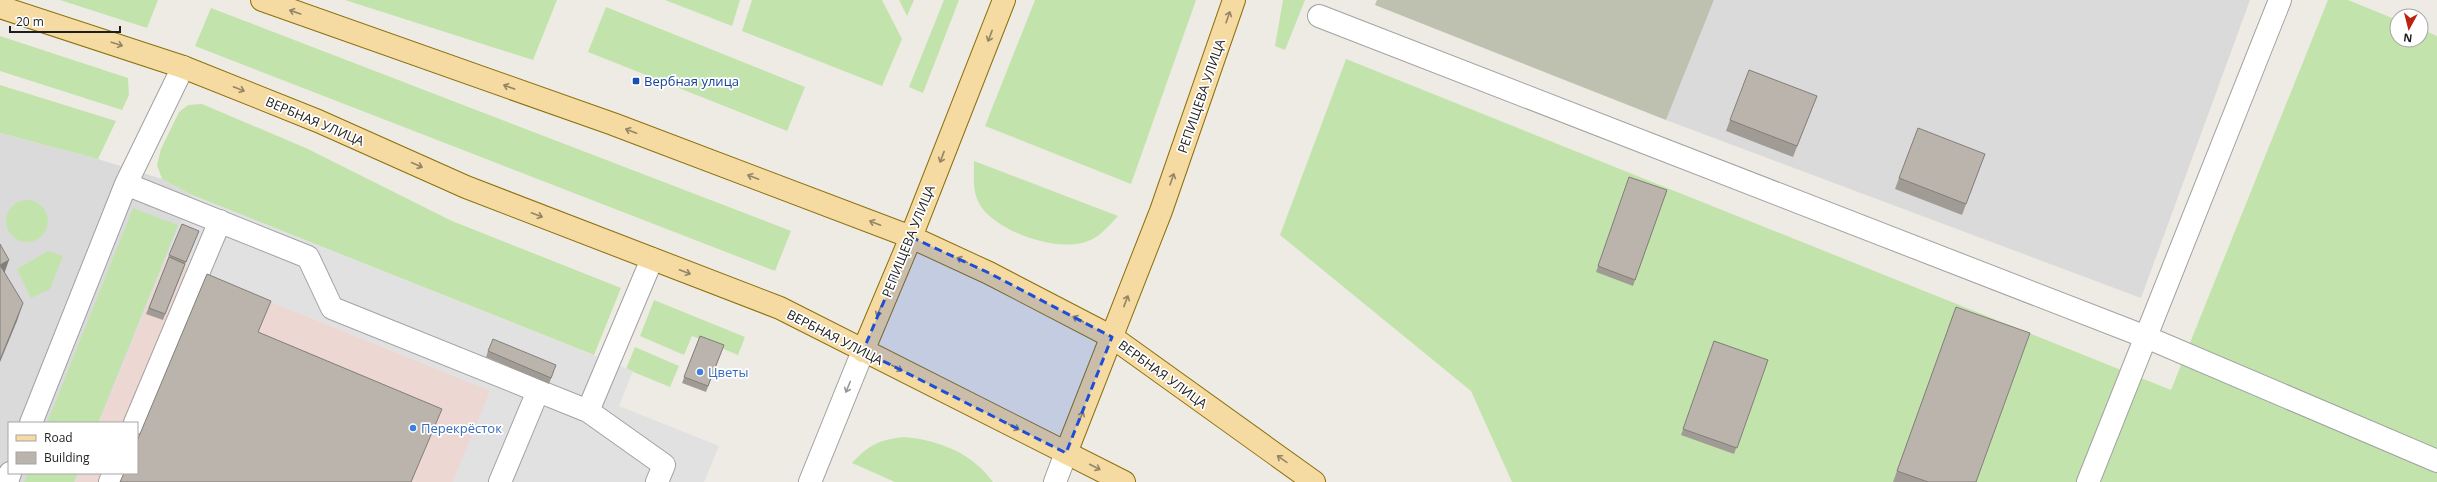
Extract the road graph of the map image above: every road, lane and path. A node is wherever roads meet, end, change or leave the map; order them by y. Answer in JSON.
{"nodes":[{"id":1,"x":262,"y":0,"type":"edge"},
{"id":2,"x":1004,"y":0,"type":"edge"},
{"id":3,"x":1234,"y":0,"type":"edge"},
{"id":4,"x":2280,"y":0,"type":"edge"},
{"id":5,"x":0,"y":7,"type":"edge"},
{"id":6,"x":1319,"y":16,"type":"dead end"},
{"id":7,"x":183,"y":67,"type":"junction"},
{"id":8,"x":126,"y":184,"type":"junction"},
{"id":9,"x":220,"y":221,"type":"junction"},
{"id":10,"x":911,"y":237,"type":"junction"},
{"id":11,"x":652,"y":259,"type":"junction"},
{"id":12,"x":2146,"y":337,"type":"junction"},
{"id":13,"x":1112,"y":338,"type":"junction"},
{"id":14,"x":863,"y":351,"type":"junction"},
{"id":15,"x":538,"y":391,"type":"junction"},
{"id":16,"x":588,"y":411,"type":"junction"},
{"id":17,"x":31,"y":422,"type":"edge"},
{"id":18,"x":135,"y":422,"type":"edge"},
{"id":19,"x":1066,"y":453,"type":"junction"},
{"id":20,"x":2437,"y":461,"type":"edge"},
{"id":21,"x":500,"y":482,"type":"edge"},
{"id":22,"x":657,"y":482,"type":"edge"},
{"id":23,"x":810,"y":482,"type":"edge"},
{"id":24,"x":1055,"y":482,"type":"edge"},
{"id":25,"x":1124,"y":482,"type":"edge"},
{"id":26,"x":1314,"y":482,"type":"edge"},
{"id":27,"x":2088,"y":482,"type":"edge"}],
"edges":[{"from":10,"to":1,"type":"main road","name":"ВЕРБНАЯ УЛИЦА","one_way":true},
{"from":2,"to":10,"type":"main road","name":"РЕПИЩЕВА УЛИЦА","one_way":true},
{"from":13,"to":3,"type":"main road","name":"РЕПИЩЕВА УЛИЦА","one_way":true},
{"from":4,"to":12,"type":"street"},
{"from":5,"to":7,"type":"main road","name":"ВЕРБНАЯ УЛИЦА","one_way":true},
{"from":6,"to":12,"type":"street"},
{"from":7,"to":8,"type":"street"},
{"from":7,"to":11,"type":"main road","name":"ВЕРБНАЯ УЛИЦА","one_way":true},
{"from":8,"to":9,"type":"street"},
{"from":8,"to":17,"type":"street"},
{"from":9,"to":15,"type":"street"},
{"from":9,"to":18,"type":"street"},
{"from":13,"to":10,"type":"main road","name":"ВЕРБНАЯ УЛИЦА","one_way":true},
{"from":10,"to":14,"type":"main road","name":"РЕПИЩЕВА УЛИЦА","one_way":true},
{"from":11,"to":14,"type":"main road","name":"ВЕРБНАЯ УЛИЦА","one_way":true},
{"from":11,"to":16,"type":"street"},
{"from":12,"to":20,"type":"street"},
{"from":12,"to":27,"type":"street"},
{"from":19,"to":13,"type":"main road","name":"РЕПИЩЕВА УЛИЦА","one_way":true},
{"from":26,"to":13,"type":"main road","name":"ВЕРБНАЯ УЛИЦА","one_way":true},
{"from":14,"to":19,"type":"main road","name":"ВЕРБНАЯ УЛИЦА","one_way":true},
{"from":14,"to":23,"type":"street","name":"РЕПИЩЕВА УЛИЦА","one_way":true},
{"from":15,"to":16,"type":"street"},
{"from":15,"to":21,"type":"street"},
{"from":16,"to":22,"type":"street"},
{"from":19,"to":24,"type":"street","name":"РЕПИЩЕВА УЛИЦА"},
{"from":19,"to":25,"type":"main road","name":"ВЕРБНАЯ УЛИЦА","one_way":true}]}
